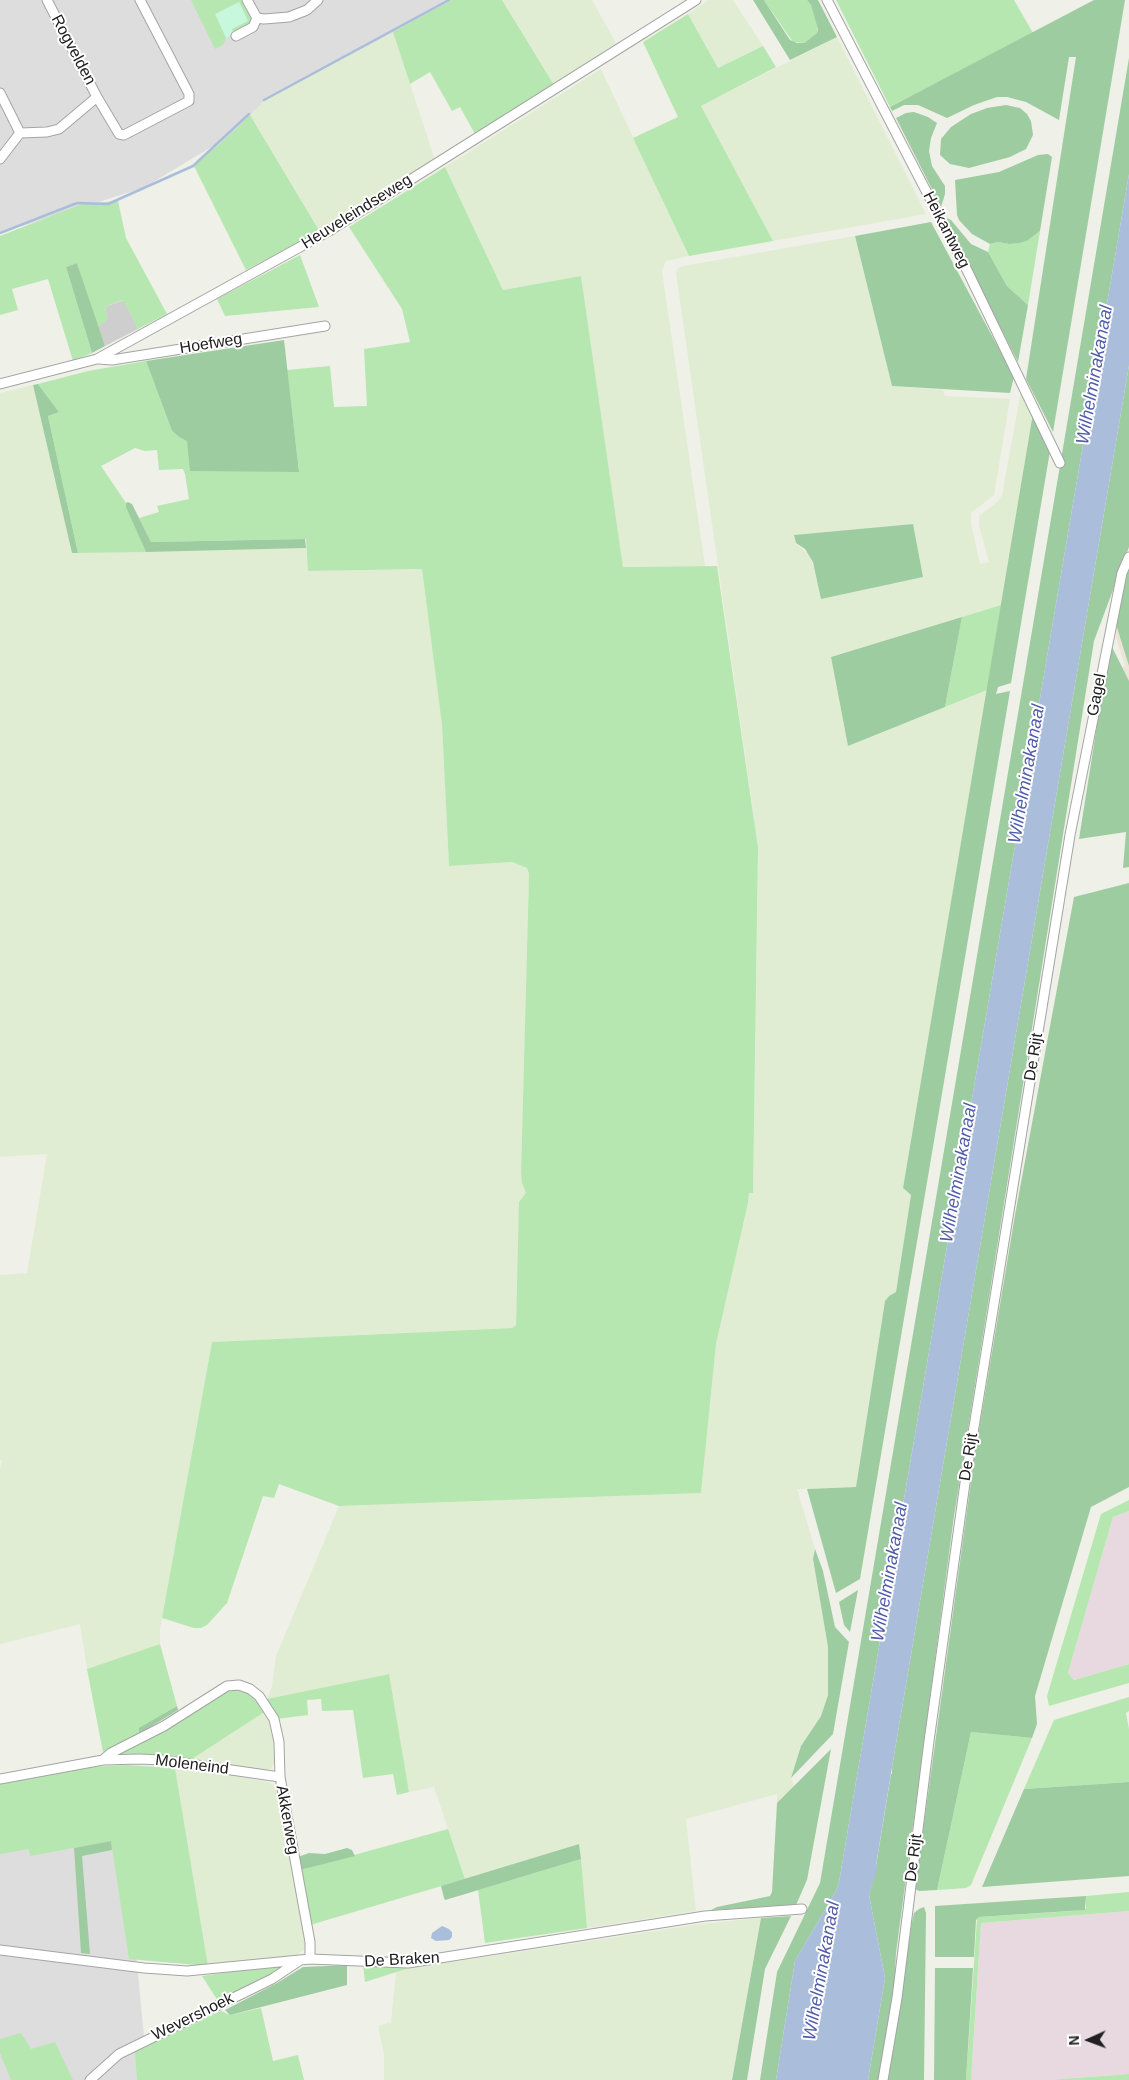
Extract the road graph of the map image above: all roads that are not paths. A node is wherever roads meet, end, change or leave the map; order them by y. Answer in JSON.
{"nodes":[{"id":1,"x":47,"y":0,"type":"edge"},
{"id":2,"x":140,"y":0,"type":"edge"},
{"id":3,"x":247,"y":0,"type":"edge"},
{"id":4,"x":318,"y":0,"type":"edge"},
{"id":5,"x":696,"y":0,"type":"edge"},
{"id":6,"x":827,"y":0,"type":"edge"},
{"id":7,"x":258,"y":18,"type":"junction"},
{"id":8,"x":236,"y":36,"type":"dead end"},
{"id":9,"x":0,"y":93,"type":"edge"},
{"id":10,"x":98,"y":96,"type":"junction"},
{"id":11,"x":20,"y":133,"type":"junction"},
{"id":12,"x":0,"y":159,"type":"edge"},
{"id":13,"x":325,"y":326,"type":"dead end"},
{"id":14,"x":97,"y":359,"type":"junction"},
{"id":15,"x":0,"y":384,"type":"edge"},
{"id":16,"x":1060,"y":463,"type":"dead end"},
{"id":17,"x":1129,"y":557,"type":"edge"},
{"id":18,"x":1070,"y":835,"type":"joint"},
{"id":19,"x":250,"y":1689,"type":"joint"},
{"id":20,"x":103,"y":1760,"type":"junction"},
{"id":21,"x":280,"y":1777,"type":"junction"},
{"id":22,"x":0,"y":1779,"type":"edge"},
{"id":23,"x":802,"y":1909,"type":"dead end"},
{"id":24,"x":0,"y":1950,"type":"edge"},
{"id":25,"x":306,"y":1960,"type":"junction"},
{"id":26,"x":90,"y":2080,"type":"edge"},
{"id":27,"x":883,"y":2080,"type":"edge"}],
"edges":[{"from":1,"to":10,"type":"street","name":"Rogvelden"},
{"from":2,"to":10,"type":"street"},
{"from":3,"to":7,"type":"street"},
{"from":4,"to":7,"type":"street"},
{"from":5,"to":14,"type":"street","name":"Heuveleindseweg"},
{"from":6,"to":16,"type":"street","name":"Heikantweg"},
{"from":7,"to":8,"type":"street"},
{"from":9,"to":11,"type":"street"},
{"from":10,"to":11,"type":"street","name":"Rogvelden"},
{"from":11,"to":12,"type":"street"},
{"from":13,"to":14,"type":"street","name":"Hoefweg"},
{"from":14,"to":15,"type":"street","name":"Heuveleindseweg"},
{"from":17,"to":18,"type":"street","name":"Gagel"},
{"from":18,"to":27,"type":"street","name":"De Rijt"},
{"from":19,"to":20,"type":"street","name":"Moleneind"},
{"from":19,"to":21,"type":"street","name":"Akkerweg"},
{"from":20,"to":21,"type":"street","name":"Moleneind"},
{"from":20,"to":22,"type":"street","name":"Moleneind"},
{"from":21,"to":25,"type":"street","name":"Akkerweg"},
{"from":23,"to":25,"type":"street","name":"De Braken"},
{"from":24,"to":25,"type":"street","name":"De Braken"},
{"from":25,"to":26,"type":"street","name":"Wevershoek"}]}
